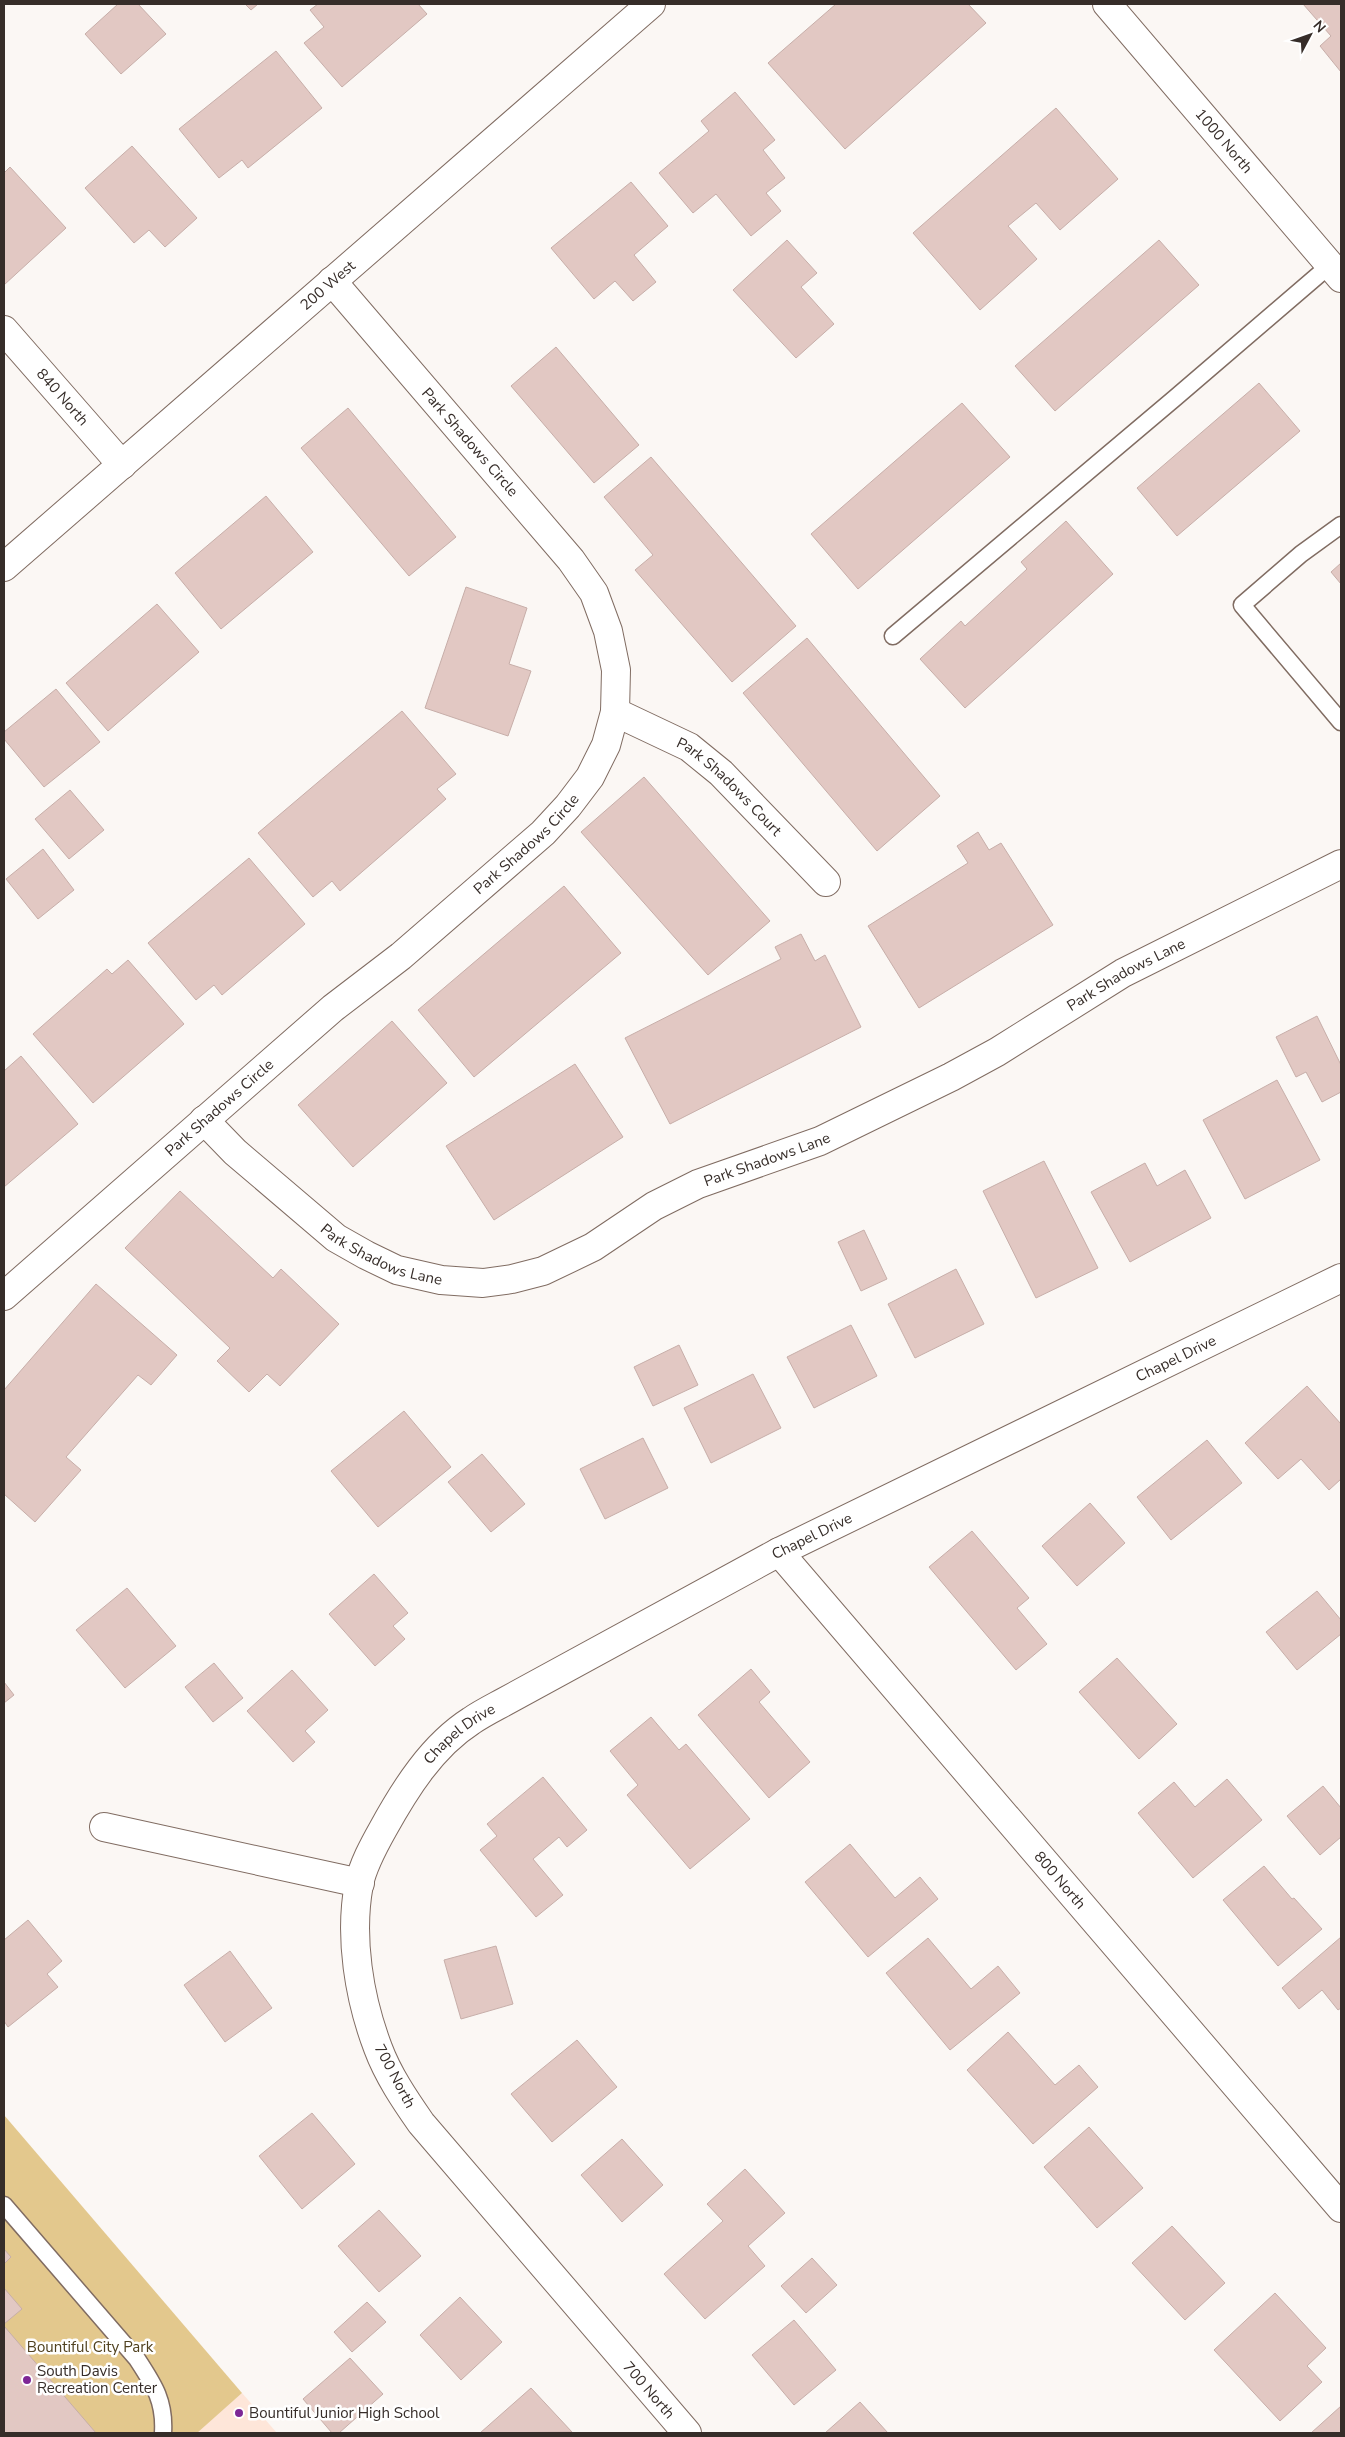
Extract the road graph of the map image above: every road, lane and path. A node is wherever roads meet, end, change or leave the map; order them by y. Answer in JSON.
{"nodes":[{"id":1,"x":651,"y":4,"type":"edge"},
{"id":2,"x":1107,"y":4,"type":"edge"},
{"id":3,"x":1335,"y":271,"type":"edge"},
{"id":4,"x":332,"y":282,"type":"junction"},
{"id":5,"x":4,"y":330,"type":"edge"},
{"id":6,"x":122,"y":465,"type":"junction"},
{"id":7,"x":1341,"y":525,"type":"edge"},
{"id":8,"x":4,"y":567,"type":"edge"},
{"id":9,"x":893,"y":636,"type":"dead end"},
{"id":10,"x":615,"y":712,"type":"junction"},
{"id":11,"x":1341,"y":722,"type":"edge"},
{"id":12,"x":1341,"y":864,"type":"edge"},
{"id":13,"x":826,"y":882,"type":"dead end"},
{"id":14,"x":204,"y":1120,"type":"junction"},
{"id":15,"x":1341,"y":1278,"type":"edge"},
{"id":16,"x":4,"y":1296,"type":"edge"},
{"id":17,"x":779,"y":1552,"type":"junction"},
{"id":18,"x":104,"y":1828,"type":"dead end"},
{"id":19,"x":360,"y":1883,"type":"junction"},
{"id":20,"x":4,"y":2205,"type":"edge"},
{"id":21,"x":1341,"y":2208,"type":"edge"},
{"id":22,"x":163,"y":2433,"type":"edge"},
{"id":23,"x":686,"y":2433,"type":"edge"}],
"edges":[{"from":1,"to":4,"type":"street","name":"200 West"},
{"from":2,"to":3,"type":"street","name":"1000 North"},
{"from":3,"to":9,"type":"lane"},
{"from":4,"to":6,"type":"street","name":"200 West"},
{"from":4,"to":10,"type":"street","name":"Park Shadows Circle"},
{"from":5,"to":6,"type":"street","name":"840 North"},
{"from":6,"to":8,"type":"street","name":"200 West"},
{"from":7,"to":11,"type":"lane"},
{"from":10,"to":13,"type":"street","name":"Park Shadows Court"},
{"from":10,"to":14,"type":"street","name":"Park Shadows Circle"},
{"from":12,"to":14,"type":"street","name":"Park Shadows Lane"},
{"from":14,"to":16,"type":"street","name":"Park Shadows Circle"},
{"from":15,"to":17,"type":"street","name":"Chapel Drive"},
{"from":17,"to":19,"type":"street","name":"Chapel Drive"},
{"from":17,"to":21,"type":"street","name":"800 North"},
{"from":18,"to":19,"type":"street"},
{"from":19,"to":23,"type":"street","name":"700 North"},
{"from":20,"to":22,"type":"lane"}]}
